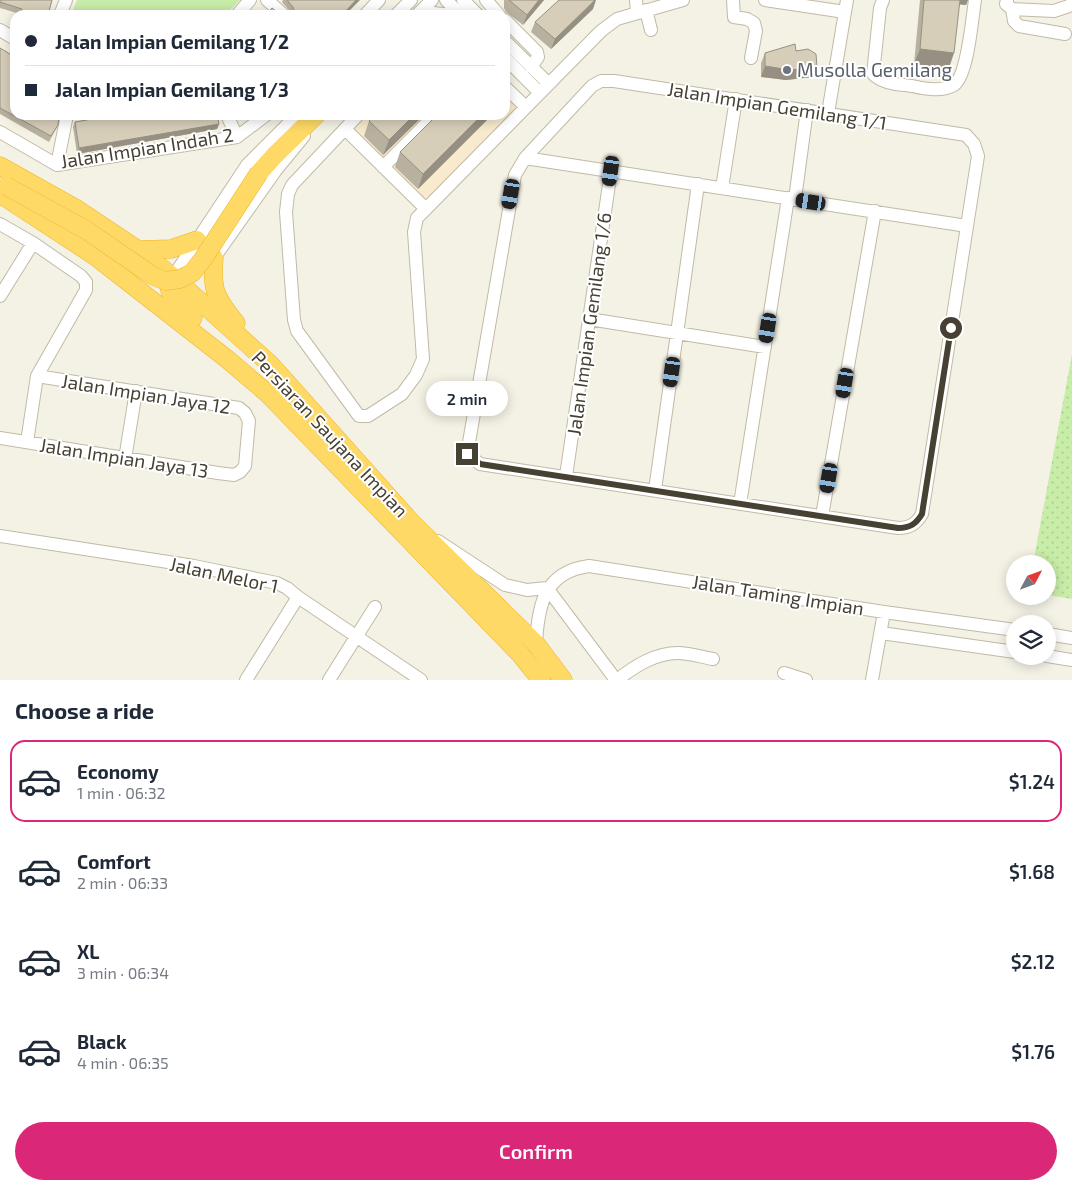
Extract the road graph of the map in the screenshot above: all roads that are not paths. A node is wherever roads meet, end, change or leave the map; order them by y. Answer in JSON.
{"nodes":[{"id":1,"x":250,"y":0,"type":"edge"},
{"id":2,"x":268,"y":0,"type":"edge"},
{"id":3,"x":379,"y":0,"type":"edge"},
{"id":4,"x":411,"y":0,"type":"edge"},
{"id":5,"x":432,"y":0,"type":"edge"},
{"id":6,"x":446,"y":0,"type":"edge"},
{"id":7,"x":463,"y":0,"type":"edge"},
{"id":8,"x":486,"y":0,"type":"edge"},
{"id":9,"x":683,"y":0,"type":"edge"},
{"id":10,"x":733,"y":0,"type":"edge"},
{"id":11,"x":765,"y":0,"type":"edge"},
{"id":12,"x":883,"y":0,"type":"edge"},
{"id":13,"x":975,"y":0,"type":"edge"},
{"id":14,"x":1072,"y":2,"type":"edge"},
{"id":15,"x":1009,"y":4,"type":"edge"},
{"id":16,"x":846,"y":6,"type":"edge"},
{"id":17,"x":400,"y":8,"type":"edge"},
{"id":18,"x":640,"y":8,"type":"edge"},
{"id":19,"x":474,"y":9,"type":"edge"},
{"id":20,"x":241,"y":10,"type":"edge"},
{"id":21,"x":279,"y":10,"type":"edge"},
{"id":22,"x":370,"y":10,"type":"edge"},
{"id":23,"x":423,"y":10,"type":"edge"},
{"id":24,"x":456,"y":10,"type":"edge"},
{"id":25,"x":495,"y":10,"type":"edge"},
{"id":26,"x":510,"y":25,"type":"edge"},
{"id":27,"x":651,"y":30,"type":"dead end"},
{"id":28,"x":1065,"y":34,"type":"dead end"},
{"id":29,"x":510,"y":46,"type":"edge"},
{"id":30,"x":751,"y":58,"type":"dead end"},
{"id":31,"x":510,"y":62,"type":"edge"},
{"id":32,"x":531,"y":67,"type":"junction"},
{"id":33,"x":545,"y":89,"type":"junction"},
{"id":34,"x":510,"y":92,"type":"edge"},
{"id":35,"x":736,"y":99,"type":"junction"},
{"id":36,"x":526,"y":107,"type":"junction"},
{"id":37,"x":807,"y":110,"type":"junction"},
{"id":38,"x":828,"y":113,"type":"junction"},
{"id":39,"x":66,"y":120,"type":"edge"},
{"id":40,"x":229,"y":120,"type":"edge"},
{"id":41,"x":259,"y":120,"type":"edge"},
{"id":42,"x":292,"y":120,"type":"edge"},
{"id":43,"x":311,"y":120,"type":"edge"},
{"id":44,"x":318,"y":120,"type":"edge"},
{"id":45,"x":353,"y":120,"type":"edge"},
{"id":46,"x":430,"y":120,"type":"edge"},
{"id":47,"x":345,"y":129,"type":"junction"},
{"id":48,"x":0,"y":132,"type":"edge"},
{"id":49,"x":237,"y":137,"type":"junction"},
{"id":50,"x":525,"y":158,"type":"junction"},
{"id":51,"x":57,"y":165,"type":"junction"},
{"id":52,"x":0,"y":166,"type":"edge"},
{"id":53,"x":383,"y":167,"type":"junction"},
{"id":54,"x":611,"y":171,"type":"junction"},
{"id":55,"x":698,"y":184,"type":"junction"},
{"id":56,"x":2,"y":188,"type":"edge"},
{"id":57,"x":722,"y":188,"type":"junction"},
{"id":58,"x":791,"y":199,"type":"junction"},
{"id":59,"x":426,"y":208,"type":"junction"},
{"id":60,"x":874,"y":212,"type":"junction"},
{"id":61,"x":0,"y":224,"type":"edge"},
{"id":62,"x":967,"y":226,"type":"junction"},
{"id":63,"x":196,"y":240,"type":"junction"},
{"id":64,"x":33,"y":244,"type":"junction"},
{"id":65,"x":138,"y":250,"type":"junction"},
{"id":66,"x":95,"y":256,"type":"junction"},
{"id":67,"x":214,"y":258,"type":"junction"},
{"id":68,"x":174,"y":284,"type":"junction"},
{"id":69,"x":0,"y":296,"type":"edge"},
{"id":70,"x":589,"y":319,"type":"junction"},
{"id":71,"x":677,"y":333,"type":"junction"},
{"id":72,"x":764,"y":347,"type":"junction"},
{"id":73,"x":270,"y":365,"type":"junction"},
{"id":74,"x":37,"y":376,"type":"junction"},
{"id":75,"x":136,"y":391,"type":"junction"},
{"id":76,"x":267,"y":393,"type":"junction"},
{"id":77,"x":0,"y":438,"type":"edge"},
{"id":78,"x":27,"y":442,"type":"junction"},
{"id":79,"x":125,"y":459,"type":"junction"},
{"id":80,"x":245,"y":466,"type":"joint"},
{"id":81,"x":566,"y":476,"type":"junction"},
{"id":82,"x":655,"y":490,"type":"junction"},
{"id":83,"x":740,"y":504,"type":"junction"},
{"id":84,"x":822,"y":516,"type":"junction"},
{"id":85,"x":412,"y":523,"type":"junction"},
{"id":86,"x":0,"y":536,"type":"edge"},
{"id":87,"x":547,"y":588,"type":"junction"},
{"id":88,"x":298,"y":597,"type":"junction"},
{"id":89,"x":375,"y":607,"type":"dead end"},
{"id":90,"x":884,"y":612,"type":"junction"},
{"id":91,"x":1006,"y":629,"type":"edge"},
{"id":92,"x":881,"y":633,"type":"junction"},
{"id":93,"x":1056,"y":635,"type":"edge"},
{"id":94,"x":356,"y":636,"type":"junction"},
{"id":95,"x":1072,"y":638,"type":"edge"},
{"id":96,"x":536,"y":644,"type":"junction"},
{"id":97,"x":1006,"y":651,"type":"edge"},
{"id":98,"x":1056,"y":657,"type":"edge"},
{"id":99,"x":713,"y":659,"type":"dead end"},
{"id":100,"x":1072,"y":660,"type":"edge"},
{"id":101,"x":784,"y":673,"type":"dead end"},
{"id":102,"x":246,"y":680,"type":"edge"},
{"id":103,"x":330,"y":680,"type":"edge"},
{"id":104,"x":421,"y":680,"type":"edge"},
{"id":105,"x":541,"y":680,"type":"edge"},
{"id":106,"x":563,"y":680,"type":"edge"},
{"id":107,"x":616,"y":680,"type":"edge"},
{"id":108,"x":806,"y":680,"type":"edge"},
{"id":109,"x":872,"y":680,"type":"edge"}],
"edges":[{"from":1,"to":20,"type":"street"},
{"from":2,"to":21,"type":"street"},
{"from":3,"to":22,"type":"street"},
{"from":4,"to":17,"type":"street"},
{"from":5,"to":23,"type":"street"},
{"from":6,"to":24,"type":"street"},
{"from":7,"to":19,"type":"street"},
{"from":8,"to":25,"type":"street"},
{"from":9,"to":18,"type":"street"},
{"from":10,"to":30,"type":"street"},
{"from":11,"to":16,"type":"street"},
{"from":12,"to":13,"type":"street"},
{"from":14,"to":15,"type":"street"},
{"from":15,"to":28,"type":"street"},
{"from":16,"to":38,"type":"street"},
{"from":18,"to":27,"type":"street"},
{"from":18,"to":33,"type":"street"},
{"from":26,"to":32,"type":"street"},
{"from":29,"to":32,"type":"street"},
{"from":31,"to":33,"type":"street"},
{"from":32,"to":33,"type":"street"},
{"from":33,"to":36,"type":"street"},
{"from":34,"to":36,"type":"street"},
{"from":35,"to":37,"type":"street","name":"Jalan Impian Gemilang 1/1"},
{"from":35,"to":50,"type":"street","name":"Jalan Impian Gemilang 1/1"},
{"from":35,"to":57,"type":"street"},
{"from":36,"to":59,"type":"street"},
{"from":37,"to":38,"type":"street","name":"Jalan Impian Gemilang 1/1"},
{"from":37,"to":58,"type":"street"},
{"from":38,"to":62,"type":"street","name":"Jalan Impian Gemilang 1/1"},
{"from":39,"to":51,"type":"street"},
{"from":40,"to":49,"type":"street"},
{"from":41,"to":49,"type":"street","name":"Jalan Impian Indah 2"},
{"from":42,"to":63,"type":"street"},
{"from":43,"to":56,"type":"highway","bridge":true},
{"from":44,"to":67,"type":"street"},
{"from":45,"to":47,"type":"street"},
{"from":46,"to":53,"type":"street"},
{"from":47,"to":53,"type":"street"},
{"from":47,"to":59,"type":"street"},
{"from":48,"to":51,"type":"street","name":"Jalan Impian Indah 2"},
{"from":49,"to":51,"type":"street","name":"Jalan Impian Indah 2"},
{"from":50,"to":54,"type":"street"},
{"from":50,"to":81,"type":"street"},
{"from":52,"to":65,"type":"highway","name":"Persiaran Saujana Impian"},
{"from":53,"to":59,"type":"street"},
{"from":54,"to":55,"type":"street"},
{"from":54,"to":70,"type":"street","name":"Jalan Impian Gemilang 1/6"},
{"from":55,"to":57,"type":"street"},
{"from":55,"to":71,"type":"street"},
{"from":56,"to":66,"type":"highway","name":"Persiaran Saujana Impian"},
{"from":57,"to":58,"type":"street"},
{"from":58,"to":60,"type":"street"},
{"from":58,"to":72,"type":"street"},
{"from":60,"to":62,"type":"street"},
{"from":60,"to":84,"type":"street"},
{"from":61,"to":64,"type":"street"},
{"from":62,"to":84,"type":"street"},
{"from":63,"to":65,"type":"highway"},
{"from":63,"to":68,"type":"street"},
{"from":64,"to":69,"type":"street"},
{"from":64,"to":74,"type":"street"},
{"from":65,"to":68,"type":"highway","name":"Persiaran Saujana Impian"},
{"from":66,"to":68,"type":"highway"},
{"from":66,"to":76,"type":"highway","name":"Persiaran Saujana Impian"},
{"from":67,"to":68,"type":"street"},
{"from":67,"to":73,"type":"highway"},
{"from":68,"to":73,"type":"highway","name":"Persiaran Saujana Impian"},
{"from":68,"to":76,"type":"highway"},
{"from":70,"to":71,"type":"street"},
{"from":70,"to":81,"type":"street","name":"Jalan Impian Gemilang 1/6"},
{"from":71,"to":72,"type":"street"},
{"from":71,"to":82,"type":"street"},
{"from":72,"to":83,"type":"street"},
{"from":73,"to":85,"type":"highway","name":"Persiaran Saujana Impian"},
{"from":74,"to":75,"type":"street","name":"Jalan Impian Jaya 12"},
{"from":74,"to":78,"type":"street"},
{"from":75,"to":79,"type":"street"},
{"from":75,"to":80,"type":"street","name":"Jalan Impian Jaya 12"},
{"from":76,"to":105,"type":"highway","name":"Persiaran Saujana Impian"},
{"from":77,"to":78,"type":"street","name":"Jalan Impian Jaya 13"},
{"from":78,"to":79,"type":"street","name":"Jalan Impian Jaya 13"},
{"from":79,"to":80,"type":"street","name":"Jalan Impian Jaya 13"},
{"from":81,"to":82,"type":"street"},
{"from":82,"to":83,"type":"street"},
{"from":83,"to":84,"type":"street"},
{"from":85,"to":87,"type":"street"},
{"from":85,"to":96,"type":"highway","name":"Persiaran Saujana Impian"},
{"from":86,"to":88,"type":"street","name":"Jalan Melor 1"},
{"from":87,"to":90,"type":"street","name":"Jalan Taming Impian"},
{"from":87,"to":96,"type":"street"},
{"from":87,"to":107,"type":"street"},
{"from":88,"to":94,"type":"street","name":"Jalan Melor 1"},
{"from":88,"to":102,"type":"street"},
{"from":89,"to":94,"type":"street"},
{"from":90,"to":91,"type":"street","name":"Jalan Taming Impian"},
{"from":90,"to":92,"type":"street"},
{"from":92,"to":97,"type":"street"},
{"from":92,"to":109,"type":"street"},
{"from":93,"to":95,"type":"street"},
{"from":94,"to":103,"type":"street"},
{"from":94,"to":104,"type":"street","name":"Jalan Melor 1"},
{"from":96,"to":106,"type":"highway","name":"Persiaran Saujana Impian"},
{"from":98,"to":100,"type":"street"},
{"from":99,"to":107,"type":"street"},
{"from":101,"to":108,"type":"street"}]}
